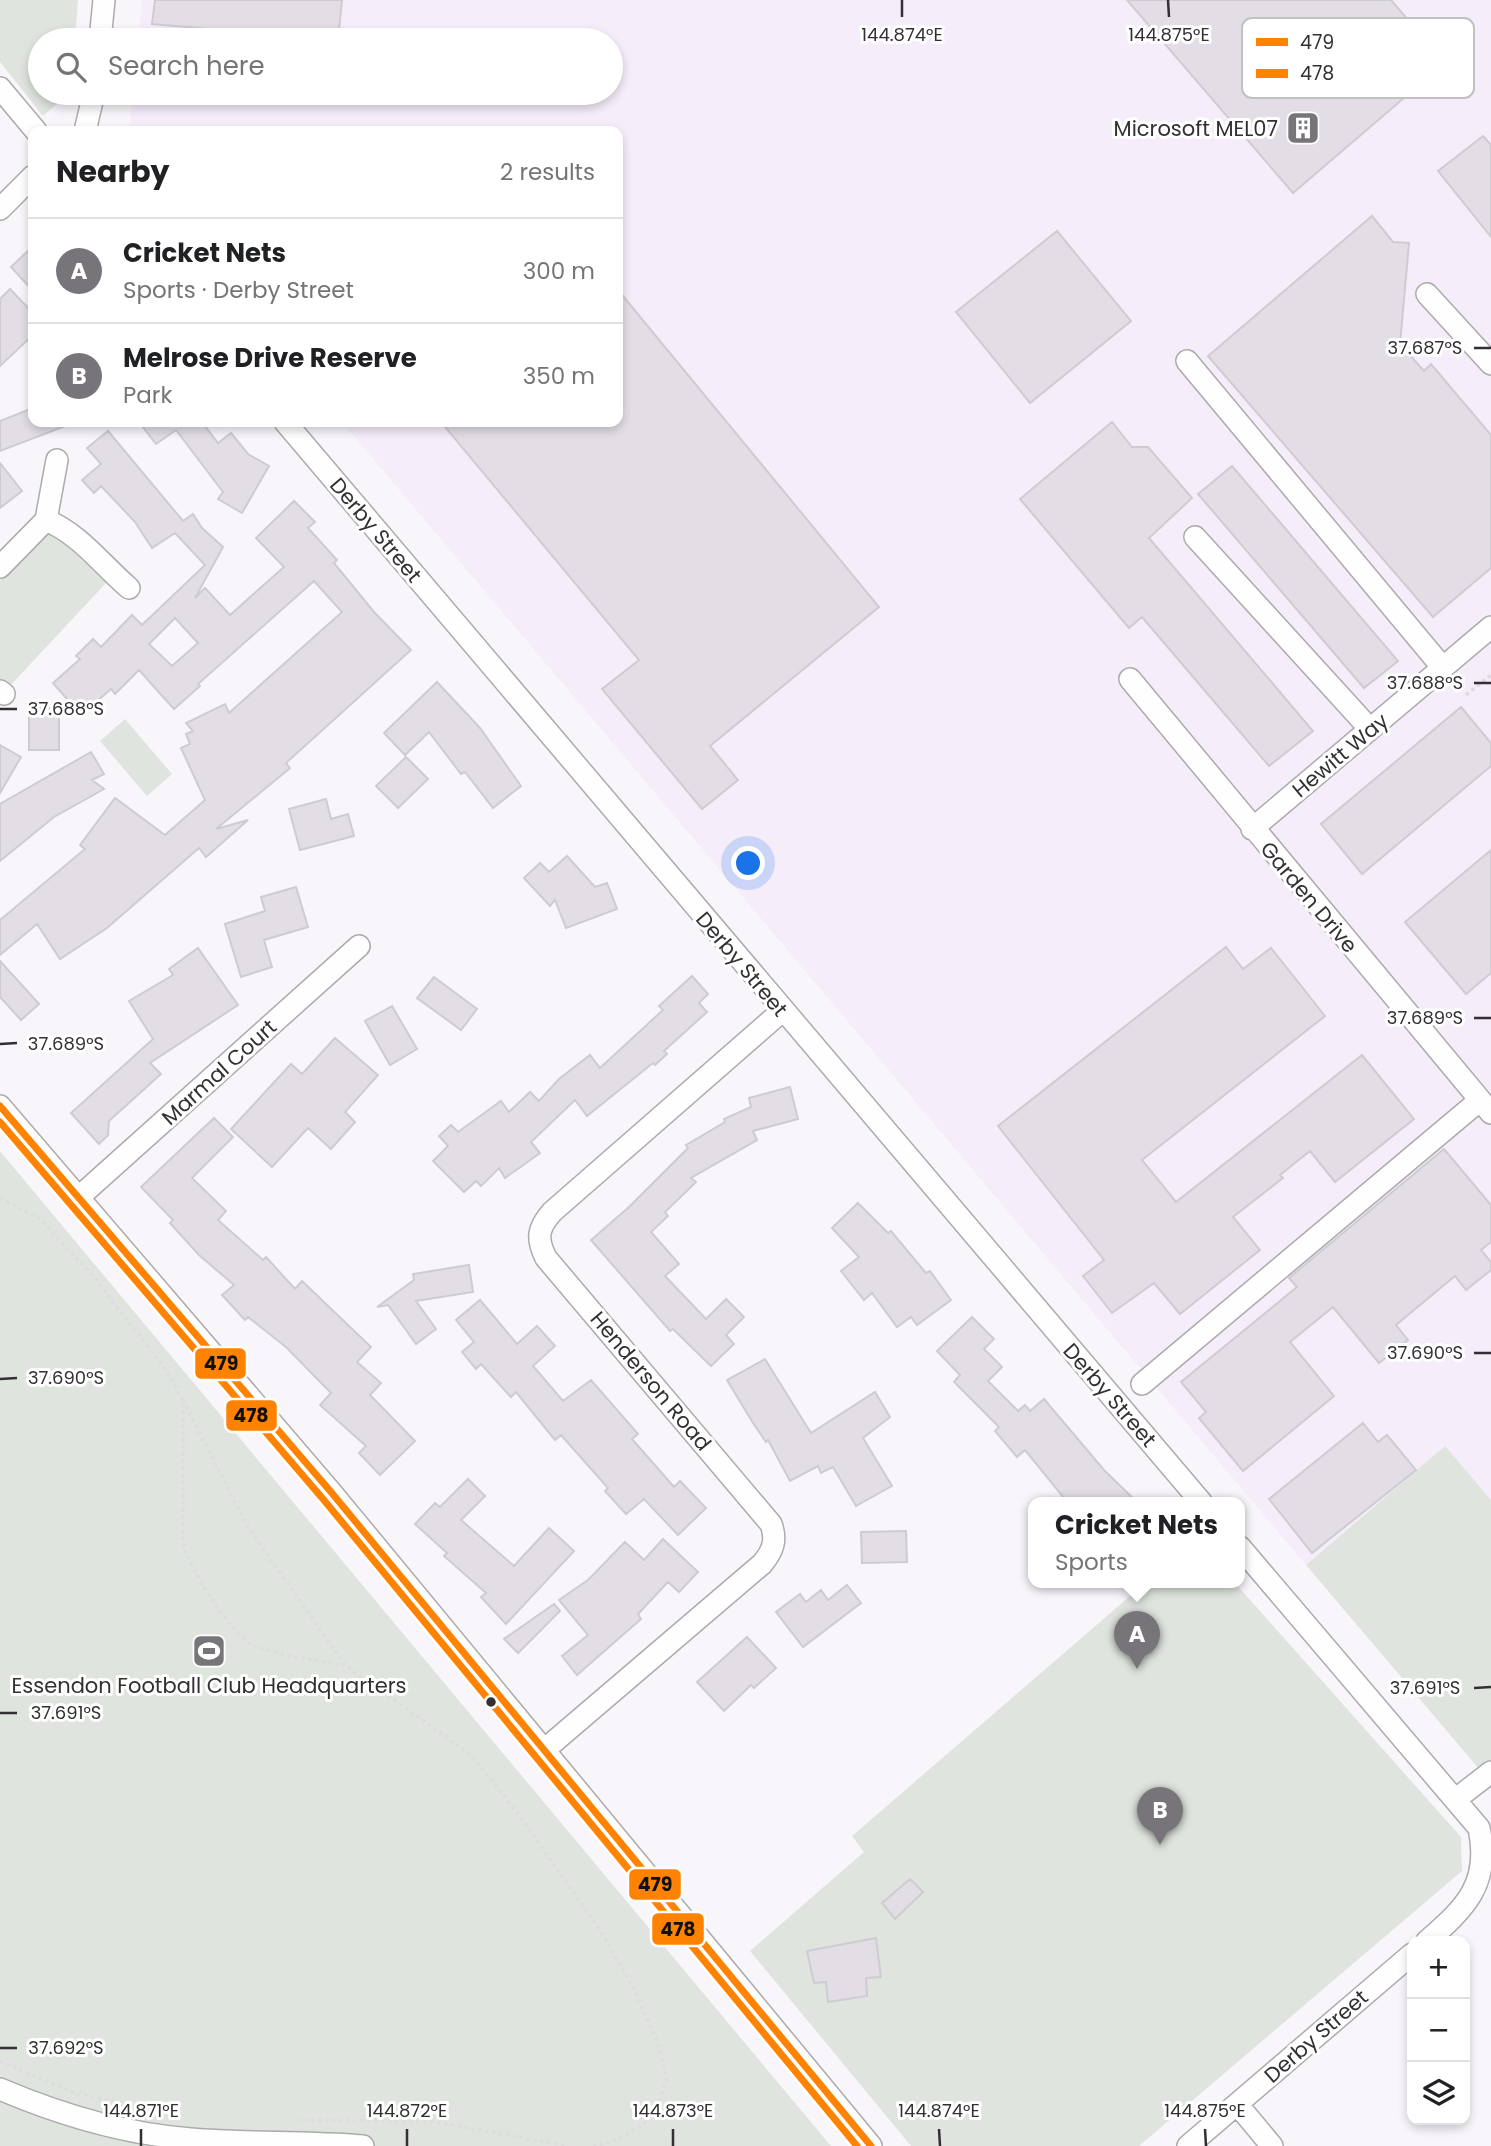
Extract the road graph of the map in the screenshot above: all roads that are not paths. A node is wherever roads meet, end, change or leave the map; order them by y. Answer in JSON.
{"nodes":[{"id":1,"x":104,"y":0,"type":"edge"},
{"id":2,"x":101,"y":28,"type":"edge"},
{"id":3,"x":0,"y":88,"type":"edge"},
{"id":4,"x":91,"y":105,"type":"edge"},
{"id":5,"x":32,"y":126,"type":"edge"},
{"id":6,"x":86,"y":126,"type":"edge"},
{"id":7,"x":28,"y":181,"type":"edge"},
{"id":8,"x":0,"y":209,"type":"edge"},
{"id":9,"x":1427,"y":294,"type":"dead end"},
{"id":10,"x":1187,"y":361,"type":"dead end"},
{"id":11,"x":1491,"y":364,"type":"edge"},
{"id":12,"x":289,"y":427,"type":"edge"},
{"id":13,"x":57,"y":460,"type":"dead end"},
{"id":14,"x":46,"y":520,"type":"junction"},
{"id":15,"x":1195,"y":537,"type":"dead end"},
{"id":16,"x":0,"y":567,"type":"edge"},
{"id":17,"x":129,"y":588,"type":"dead end"},
{"id":18,"x":1491,"y":627,"type":"edge"},
{"id":19,"x":1443,"y":668,"type":"junction"},
{"id":20,"x":1130,"y":679,"type":"dead end"},
{"id":21,"x":1370,"y":729,"type":"junction"},
{"id":22,"x":1252,"y":829,"type":"junction"},
{"id":23,"x":359,"y":946,"type":"dead end"},
{"id":24,"x":782,"y":1011,"type":"junction"},
{"id":25,"x":0,"y":1106,"type":"edge"},
{"id":26,"x":1485,"y":1106,"type":"edge"},
{"id":27,"x":79,"y":1197,"type":"junction"},
{"id":28,"x":1142,"y":1384,"type":"dead end"},
{"id":29,"x":1197,"y":1497,"type":"edge"},
{"id":30,"x":1245,"y":1553,"type":"edge"},
{"id":31,"x":543,"y":1751,"type":"junction"},
{"id":32,"x":1491,"y":1772,"type":"edge"},
{"id":33,"x":1456,"y":1799,"type":"junction"},
{"id":34,"x":1433,"y":1936,"type":"edge"},
{"id":35,"x":1407,"y":1958,"type":"edge"},
{"id":36,"x":0,"y":2089,"type":"edge"},
{"id":37,"x":1237,"y":2104,"type":"junction"},
{"id":38,"x":363,"y":2146,"type":"edge"},
{"id":39,"x":871,"y":2146,"type":"edge"},
{"id":40,"x":1188,"y":2146,"type":"edge"},
{"id":41,"x":1272,"y":2146,"type":"edge"}],
"edges":[{"from":1,"to":2,"type":"street"},
{"from":3,"to":5,"type":"street"},
{"from":4,"to":6,"type":"street"},
{"from":7,"to":8,"type":"street"},
{"from":9,"to":11,"type":"street"},
{"from":10,"to":19,"type":"street"},
{"from":12,"to":24,"type":"street","name":"Derby Street"},
{"from":13,"to":14,"type":"street"},
{"from":14,"to":16,"type":"street"},
{"from":14,"to":17,"type":"street"},
{"from":15,"to":21,"type":"street"},
{"from":18,"to":19,"type":"street","name":"Hewitt Way"},
{"from":19,"to":21,"type":"street","name":"Hewitt Way"},
{"from":20,"to":22,"type":"street","name":"Garden Drive"},
{"from":21,"to":22,"type":"street","name":"Hewitt Way"},
{"from":22,"to":26,"type":"street","name":"Garden Drive"},
{"from":23,"to":27,"type":"street","name":"Marmal Court"},
{"from":24,"to":29,"type":"street","name":"Derby Street"},
{"from":24,"to":31,"type":"street","name":"Henderson Road"},
{"from":25,"to":27,"type":"street"},
{"from":26,"to":28,"type":"street"},
{"from":27,"to":31,"type":"street"},
{"from":30,"to":33,"type":"street"},
{"from":31,"to":39,"type":"street"},
{"from":32,"to":33,"type":"street"},
{"from":33,"to":34,"type":"street"},
{"from":35,"to":37,"type":"street","name":"Derby Street"},
{"from":36,"to":38,"type":"street"},
{"from":37,"to":40,"type":"street","name":"Derby Street"},
{"from":37,"to":41,"type":"street"}]}
